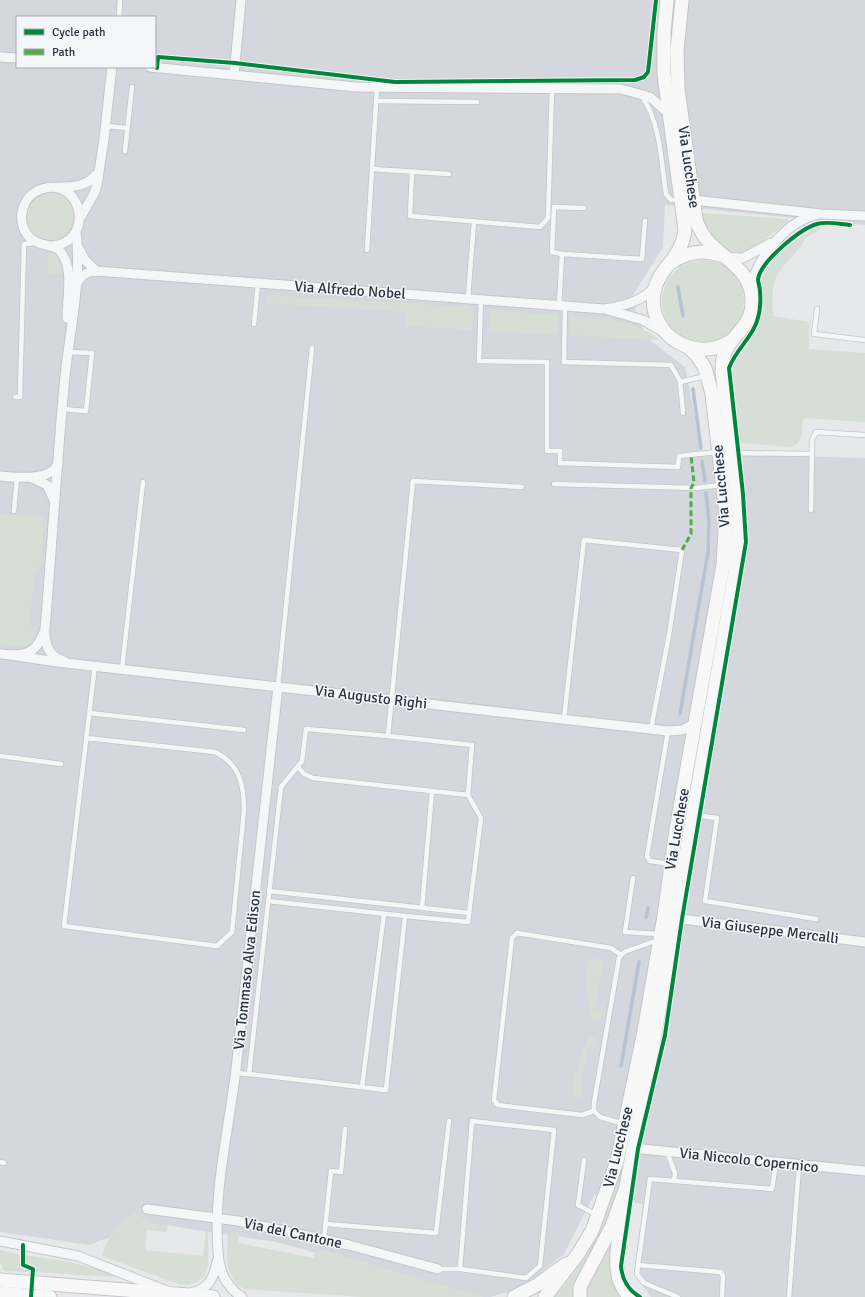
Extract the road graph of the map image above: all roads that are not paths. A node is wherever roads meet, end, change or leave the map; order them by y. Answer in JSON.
{"nodes":[{"id":1,"x":120,"y":0,"type":"edge"},
{"id":2,"x":241,"y":0,"type":"edge"},
{"id":3,"x":667,"y":0,"type":"edge"},
{"id":4,"x":682,"y":0,"type":"edge"},
{"id":5,"x":119,"y":16,"type":"edge"},
{"id":6,"x":0,"y":57,"type":"edge"},
{"id":7,"x":16,"y":58,"type":"edge"},
{"id":8,"x":112,"y":68,"type":"edge"},
{"id":9,"x":156,"y":68,"type":"edge"},
{"id":10,"x":234,"y":74,"type":"junction"},
{"id":11,"x":132,"y":87,"type":"dead end"},
{"id":12,"x":377,"y":87,"type":"junction"},
{"id":13,"x":552,"y":89,"type":"junction"},
{"id":14,"x":672,"y":89,"type":"junction"},
{"id":15,"x":640,"y":93,"type":"junction"},
{"id":16,"x":376,"y":101,"type":"junction"},
{"id":17,"x":477,"y":102,"type":"dead end"},
{"id":18,"x":668,"y":114,"type":"junction"},
{"id":19,"x":106,"y":126,"type":"junction"},
{"id":20,"x":127,"y":128,"type":"junction"},
{"id":21,"x":125,"y":151,"type":"dead end"},
{"id":22,"x":372,"y":169,"type":"junction"},
{"id":23,"x":412,"y":172,"type":"junction"},
{"id":24,"x":97,"y":174,"type":"junction"},
{"id":25,"x":449,"y":174,"type":"dead end"},
{"id":26,"x":50,"y":188,"type":"junction"},
{"id":27,"x":687,"y":200,"type":"junction"},
{"id":28,"x":584,"y":208,"type":"dead end"},
{"id":29,"x":822,"y":214,"type":"junction"},
{"id":30,"x":865,"y":216,"type":"edge"},
{"id":31,"x":80,"y":220,"type":"junction"},
{"id":32,"x":474,"y":221,"type":"junction"},
{"id":33,"x":645,"y":221,"type":"dead end"},
{"id":34,"x":76,"y":232,"type":"junction"},
{"id":35,"x":781,"y":238,"type":"junction"},
{"id":36,"x":38,"y":243,"type":"junction"},
{"id":37,"x":51,"y":246,"type":"junction"},
{"id":38,"x":78,"y":246,"type":"junction"},
{"id":39,"x":367,"y":250,"type":"dead end"},
{"id":40,"x":562,"y":254,"type":"junction"},
{"id":41,"x":725,"y":257,"type":"junction"},
{"id":42,"x":670,"y":264,"type":"junction"},
{"id":43,"x":96,"y":271,"type":"junction"},
{"id":44,"x":657,"y":282,"type":"junction"},
{"id":45,"x":258,"y":283,"type":"junction"},
{"id":46,"x":76,"y":286,"type":"junction"},
{"id":47,"x":751,"y":293,"type":"junction"},
{"id":48,"x":468,"y":298,"type":"junction"},
{"id":49,"x":481,"y":299,"type":"junction"},
{"id":50,"x":562,"y":306,"type":"junction"},
{"id":51,"x":817,"y":308,"type":"dead end"},
{"id":52,"x":604,"y":309,"type":"junction"},
{"id":53,"x":254,"y":324,"type":"dead end"},
{"id":54,"x":665,"y":333,"type":"junction"},
{"id":55,"x":735,"y":338,"type":"junction"},
{"id":56,"x":865,"y":340,"type":"edge"},
{"id":57,"x":312,"y":348,"type":"dead end"},
{"id":58,"x":689,"y":348,"type":"junction"},
{"id":59,"x":68,"y":352,"type":"junction"},
{"id":60,"x":65,"y":375,"type":"junction"},
{"id":61,"x":708,"y":375,"type":"junction"},
{"id":62,"x":680,"y":382,"type":"junction"},
{"id":63,"x":15,"y":397,"type":"dead end"},
{"id":64,"x":62,"y":409,"type":"junction"},
{"id":65,"x":683,"y":413,"type":"dead end"},
{"id":66,"x":865,"y":435,"type":"edge"},
{"id":67,"x":721,"y":452,"type":"junction"},
{"id":68,"x":812,"y":454,"type":"junction"},
{"id":69,"x":58,"y":464,"type":"junction"},
{"id":70,"x":0,"y":476,"type":"edge"},
{"id":71,"x":17,"y":477,"type":"junction"},
{"id":72,"x":28,"y":477,"type":"junction"},
{"id":73,"x":142,"y":482,"type":"dead end"},
{"id":74,"x":554,"y":484,"type":"dead end"},
{"id":75,"x":719,"y":486,"type":"junction"},
{"id":76,"x":522,"y":487,"type":"dead end"},
{"id":77,"x":55,"y":505,"type":"junction"},
{"id":78,"x":811,"y":510,"type":"dead end"},
{"id":79,"x":14,"y":511,"type":"dead end"},
{"id":80,"x":45,"y":629,"type":"junction"},
{"id":81,"x":0,"y":654,"type":"edge"},
{"id":82,"x":10,"y":655,"type":"junction"},
{"id":83,"x":69,"y":662,"type":"junction"},
{"id":84,"x":95,"y":666,"type":"junction"},
{"id":85,"x":122,"y":669,"type":"junction"},
{"id":86,"x":278,"y":686,"type":"junction"},
{"id":87,"x":391,"y":699,"type":"junction"},
{"id":88,"x":89,"y":713,"type":"junction"},
{"id":89,"x":564,"y":719,"type":"junction"},
{"id":90,"x":696,"y":723,"type":"junction"},
{"id":91,"x":651,"y":729,"type":"junction"},
{"id":92,"x":244,"y":730,"type":"dead end"},
{"id":93,"x":671,"y":731,"type":"junction"},
{"id":94,"x":388,"y":736,"type":"junction"},
{"id":95,"x":86,"y":738,"type":"junction"},
{"id":96,"x":692,"y":748,"type":"junction"},
{"id":97,"x":0,"y":756,"type":"edge"},
{"id":98,"x":61,"y":764,"type":"dead end"},
{"id":99,"x":298,"y":767,"type":"junction"},
{"id":100,"x":432,"y":791,"type":"junction"},
{"id":101,"x":468,"y":795,"type":"junction"},
{"id":102,"x":693,"y":815,"type":"junction"},
{"id":103,"x":671,"y":864,"type":"junction"},
{"id":104,"x":634,"y":878,"type":"dead end"},
{"id":105,"x":270,"y":891,"type":"junction"},
{"id":106,"x":268,"y":901,"type":"junction"},
{"id":107,"x":422,"y":908,"type":"junction"},
{"id":108,"x":469,"y":913,"type":"junction"},
{"id":109,"x":384,"y":914,"type":"junction"},
{"id":110,"x":406,"y":916,"type":"junction"},
{"id":111,"x":674,"y":918,"type":"junction"},
{"id":112,"x":816,"y":919,"type":"dead end"},
{"id":113,"x":660,"y":937,"type":"junction"},
{"id":114,"x":865,"y":942,"type":"edge"},
{"id":115,"x":621,"y":955,"type":"junction"},
{"id":116,"x":235,"y":1073,"type":"junction"},
{"id":117,"x":249,"y":1074,"type":"junction"},
{"id":118,"x":362,"y":1087,"type":"junction"},
{"id":119,"x":594,"y":1111,"type":"junction"},
{"id":120,"x":449,"y":1120,"type":"dead end"},
{"id":121,"x":625,"y":1124,"type":"junction"},
{"id":122,"x":345,"y":1129,"type":"dead end"},
{"id":123,"x":632,"y":1148,"type":"junction"},
{"id":124,"x":667,"y":1152,"type":"junction"},
{"id":125,"x":584,"y":1160,"type":"dead end"},
{"id":126,"x":776,"y":1164,"type":"junction"},
{"id":127,"x":799,"y":1166,"type":"junction"},
{"id":128,"x":865,"y":1172,"type":"edge"},
{"id":129,"x":674,"y":1181,"type":"junction"},
{"id":130,"x":626,"y":1187,"type":"junction"},
{"id":131,"x":147,"y":1209,"type":"dead end"},
{"id":132,"x":599,"y":1216,"type":"junction"},
{"id":133,"x":216,"y":1217,"type":"junction"},
{"id":134,"x":326,"y":1224,"type":"junction"},
{"id":135,"x":324,"y":1239,"type":"junction"},
{"id":136,"x":0,"y":1241,"type":"edge"},
{"id":137,"x":218,"y":1254,"type":"junction"},
{"id":138,"x":578,"y":1254,"type":"junction"},
{"id":139,"x":638,"y":1265,"type":"junction"},
{"id":140,"x":438,"y":1269,"type":"joint"},
{"id":141,"x":460,"y":1269,"type":"junction"},
{"id":142,"x":3,"y":1288,"type":"edge"},
{"id":143,"x":178,"y":1295,"type":"junction"},
{"id":144,"x":50,"y":1297,"type":"edge"},
{"id":145,"x":213,"y":1297,"type":"edge"},
{"id":146,"x":242,"y":1297,"type":"edge"},
{"id":147,"x":514,"y":1297,"type":"edge"},
{"id":148,"x":545,"y":1297,"type":"edge"},
{"id":149,"x":580,"y":1297,"type":"edge"},
{"id":150,"x":630,"y":1297,"type":"edge"},
{"id":151,"x":678,"y":1297,"type":"edge"},
{"id":152,"x":722,"y":1297,"type":"edge"},
{"id":153,"x":789,"y":1297,"type":"edge"}],
"edges":[{"from":1,"to":5,"type":"lane"},
{"from":2,"to":10,"type":"street"},
{"from":3,"to":14,"type":"main road"},
{"from":4,"to":14,"type":"main road"},
{"from":6,"to":7,"type":"street"},
{"from":8,"to":19,"type":"street"},
{"from":9,"to":10,"type":"street"},
{"from":10,"to":12,"type":"street"},
{"from":11,"to":20,"type":"lane"},
{"from":12,"to":13,"type":"street"},
{"from":12,"to":16,"type":"lane"},
{"from":13,"to":15,"type":"street"},
{"from":13,"to":32,"type":"lane"},
{"from":14,"to":18,"type":"main road","name":"Via Lucchese"},
{"from":14,"to":27,"type":"main road","name":"Via Lucchese"},
{"from":15,"to":18,"type":"street"},
{"from":15,"to":27,"type":"lane"},
{"from":16,"to":17,"type":"lane"},
{"from":16,"to":22,"type":"lane"},
{"from":18,"to":27,"type":"main road","name":"Via Lucchese"},
{"from":19,"to":20,"type":"lane"},
{"from":19,"to":24,"type":"street"},
{"from":20,"to":21,"type":"lane"},
{"from":22,"to":23,"type":"lane"},
{"from":22,"to":39,"type":"lane"},
{"from":23,"to":25,"type":"lane"},
{"from":23,"to":32,"type":"lane"},
{"from":24,"to":26,"type":"street"},
{"from":24,"to":31,"type":"street"},
{"from":26,"to":31,"type":"street"},
{"from":26,"to":36,"type":"street"},
{"from":27,"to":29,"type":"street"},
{"from":27,"to":41,"type":"main road","name":"Via Lucchese"},
{"from":27,"to":42,"type":"main road","name":"Via Lucchese"},
{"from":28,"to":40,"type":"lane"},
{"from":29,"to":30,"type":"street"},
{"from":29,"to":35,"type":"street"},
{"from":31,"to":34,"type":"street"},
{"from":32,"to":48,"type":"lane"},
{"from":33,"to":40,"type":"lane"},
{"from":34,"to":37,"type":"street"},
{"from":34,"to":38,"type":"street"},
{"from":35,"to":41,"type":"street"},
{"from":35,"to":47,"type":"street"},
{"from":36,"to":37,"type":"street"},
{"from":36,"to":63,"type":"lane"},
{"from":37,"to":60,"type":"street"},
{"from":38,"to":43,"type":"street"},
{"from":38,"to":46,"type":"street"},
{"from":40,"to":50,"type":"lane"},
{"from":41,"to":42,"type":"main road","name":"Via Lucchese"},
{"from":41,"to":47,"type":"main road","name":"Via Lucchese"},
{"from":42,"to":44,"type":"main road","name":"Via Lucchese"},
{"from":43,"to":45,"type":"street","name":"Via Alfredo Nobel"},
{"from":43,"to":46,"type":"street"},
{"from":44,"to":52,"type":"street","name":"Via Alfredo Nobel"},
{"from":44,"to":54,"type":"main road","name":"Via Lucchese"},
{"from":45,"to":48,"type":"street","name":"Via Alfredo Nobel"},
{"from":45,"to":53,"type":"lane"},
{"from":46,"to":59,"type":"street"},
{"from":47,"to":55,"type":"main road","name":"Via Lucchese"},
{"from":48,"to":49,"type":"street","name":"Via Alfredo Nobel"},
{"from":49,"to":50,"type":"street","name":"Via Alfredo Nobel"},
{"from":49,"to":67,"type":"lane"},
{"from":50,"to":52,"type":"street","name":"Via Alfredo Nobel"},
{"from":50,"to":62,"type":"lane"},
{"from":51,"to":56,"type":"lane"},
{"from":52,"to":54,"type":"street","name":"Via Alfredo Nobel"},
{"from":54,"to":58,"type":"main road","name":"Via Lucchese"},
{"from":55,"to":58,"type":"main road","name":"Via Lucchese"},
{"from":55,"to":67,"type":"main road","name":"Via Lucchese"},
{"from":57,"to":86,"type":"lane"},
{"from":58,"to":61,"type":"main road","name":"Via Lucchese"},
{"from":59,"to":60,"type":"street"},
{"from":59,"to":64,"type":"lane"},
{"from":60,"to":64,"type":"street"},
{"from":61,"to":62,"type":"lane"},
{"from":61,"to":67,"type":"main road","name":"Via Lucchese"},
{"from":62,"to":65,"type":"lane"},
{"from":64,"to":69,"type":"street"},
{"from":66,"to":68,"type":"lane"},
{"from":67,"to":68,"type":"lane"},
{"from":67,"to":75,"type":"main road","name":"Via Lucchese"},
{"from":67,"to":102,"type":"main road","name":"Via Lucchese"},
{"from":68,"to":78,"type":"lane"},
{"from":69,"to":72,"type":"street"},
{"from":69,"to":77,"type":"street"},
{"from":70,"to":71,"type":"street"},
{"from":71,"to":72,"type":"street"},
{"from":71,"to":79,"type":"lane"},
{"from":72,"to":77,"type":"street"},
{"from":73,"to":85,"type":"lane"},
{"from":74,"to":75,"type":"lane"},
{"from":75,"to":90,"type":"main road","name":"Via Lucchese"},
{"from":76,"to":87,"type":"lane"},
{"from":77,"to":80,"type":"street"},
{"from":80,"to":82,"type":"street"},
{"from":80,"to":83,"type":"street","name":"Via Augusto Righi"},
{"from":81,"to":82,"type":"street","name":"Via Augusto Righi"},
{"from":82,"to":83,"type":"street","name":"Via Augusto Righi"},
{"from":83,"to":84,"type":"street","name":"Via Augusto Righi"},
{"from":84,"to":85,"type":"street","name":"Via Augusto Righi"},
{"from":84,"to":88,"type":"lane"},
{"from":85,"to":86,"type":"street","name":"Via Augusto Righi"},
{"from":86,"to":87,"type":"street","name":"Via Augusto Righi"},
{"from":86,"to":116,"type":"street","name":"Via Tommaso Alva Edison"},
{"from":87,"to":89,"type":"street","name":"Via Augusto Righi"},
{"from":87,"to":94,"type":"lane"},
{"from":88,"to":92,"type":"lane"},
{"from":88,"to":95,"type":"lane"},
{"from":89,"to":91,"type":"street","name":"Via Augusto Righi"},
{"from":89,"to":91,"type":"lane"},
{"from":90,"to":93,"type":"street","name":"Via Augusto Righi"},
{"from":90,"to":96,"type":"main road","name":"Via Lucchese"},
{"from":91,"to":93,"type":"street","name":"Via Augusto Righi"},
{"from":93,"to":96,"type":"street"},
{"from":93,"to":103,"type":"lane"},
{"from":94,"to":99,"type":"lane"},
{"from":94,"to":101,"type":"lane"},
{"from":95,"to":95,"type":"lane"},
{"from":96,"to":103,"type":"main road","name":"Via Lucchese"},
{"from":97,"to":98,"type":"lane"},
{"from":99,"to":100,"type":"lane"},
{"from":99,"to":105,"type":"lane"},
{"from":100,"to":101,"type":"lane"},
{"from":100,"to":107,"type":"lane"},
{"from":101,"to":108,"type":"lane"},
{"from":102,"to":111,"type":"main road","name":"Via Lucchese"},
{"from":102,"to":112,"type":"lane"},
{"from":103,"to":113,"type":"main road","name":"Via Lucchese"},
{"from":104,"to":113,"type":"lane"},
{"from":105,"to":106,"type":"lane"},
{"from":105,"to":107,"type":"lane"},
{"from":106,"to":109,"type":"lane"},
{"from":106,"to":117,"type":"lane"},
{"from":107,"to":108,"type":"lane"},
{"from":108,"to":110,"type":"lane"},
{"from":109,"to":110,"type":"lane"},
{"from":109,"to":118,"type":"lane"},
{"from":110,"to":118,"type":"lane"},
{"from":111,"to":114,"type":"street","name":"Via Giuseppe Mercalli"},
{"from":111,"to":123,"type":"main road","name":"Via Lucchese"},
{"from":113,"to":115,"type":"lane"},
{"from":113,"to":121,"type":"main road","name":"Via Lucchese"},
{"from":115,"to":119,"type":"lane"},
{"from":115,"to":119,"type":"lane"},
{"from":116,"to":117,"type":"lane"},
{"from":116,"to":133,"type":"street","name":"Via Tommaso Alva Edison"},
{"from":117,"to":118,"type":"lane"},
{"from":119,"to":121,"type":"lane"},
{"from":120,"to":134,"type":"lane"},
{"from":121,"to":132,"type":"main road","name":"Via Lucchese"},
{"from":122,"to":134,"type":"lane"},
{"from":123,"to":124,"type":"street","name":"Via Niccolo Copernico"},
{"from":123,"to":130,"type":"main road","name":"Via Lucchese"},
{"from":124,"to":126,"type":"street","name":"Via Niccolo Copernico"},
{"from":124,"to":129,"type":"lane"},
{"from":125,"to":132,"type":"lane"},
{"from":126,"to":127,"type":"street","name":"Via Niccolo Copernico"},
{"from":126,"to":129,"type":"lane"},
{"from":127,"to":128,"type":"street","name":"Via Niccolo Copernico"},
{"from":127,"to":153,"type":"lane"},
{"from":129,"to":139,"type":"lane"},
{"from":130,"to":149,"type":"main road","name":"Via Lucchese"},
{"from":130,"to":150,"type":"main road"},
{"from":131,"to":133,"type":"street","name":"Via del Cantone"},
{"from":132,"to":138,"type":"main road","name":"Via Lucchese"},
{"from":133,"to":135,"type":"street","name":"Via del Cantone"},
{"from":133,"to":137,"type":"street","name":"Via Tommaso Alva Edison"},
{"from":134,"to":135,"type":"lane"},
{"from":135,"to":140,"type":"street","name":"Via del Cantone"},
{"from":136,"to":143,"type":"street"},
{"from":137,"to":143,"type":"street","name":"Via Tommaso Alva Edison"},
{"from":137,"to":146,"type":"street","name":"Via Tommaso Alva Edison"},
{"from":138,"to":147,"type":"main road"},
{"from":138,"to":148,"type":"main road","name":"Via Lucchese"},
{"from":139,"to":151,"type":"lane"},
{"from":139,"to":152,"type":"lane"},
{"from":140,"to":141,"type":"lane"},
{"from":141,"to":141,"type":"lane"},
{"from":142,"to":143,"type":"main road"},
{"from":142,"to":144,"type":"main road"},
{"from":143,"to":145,"type":"main road"}]}
